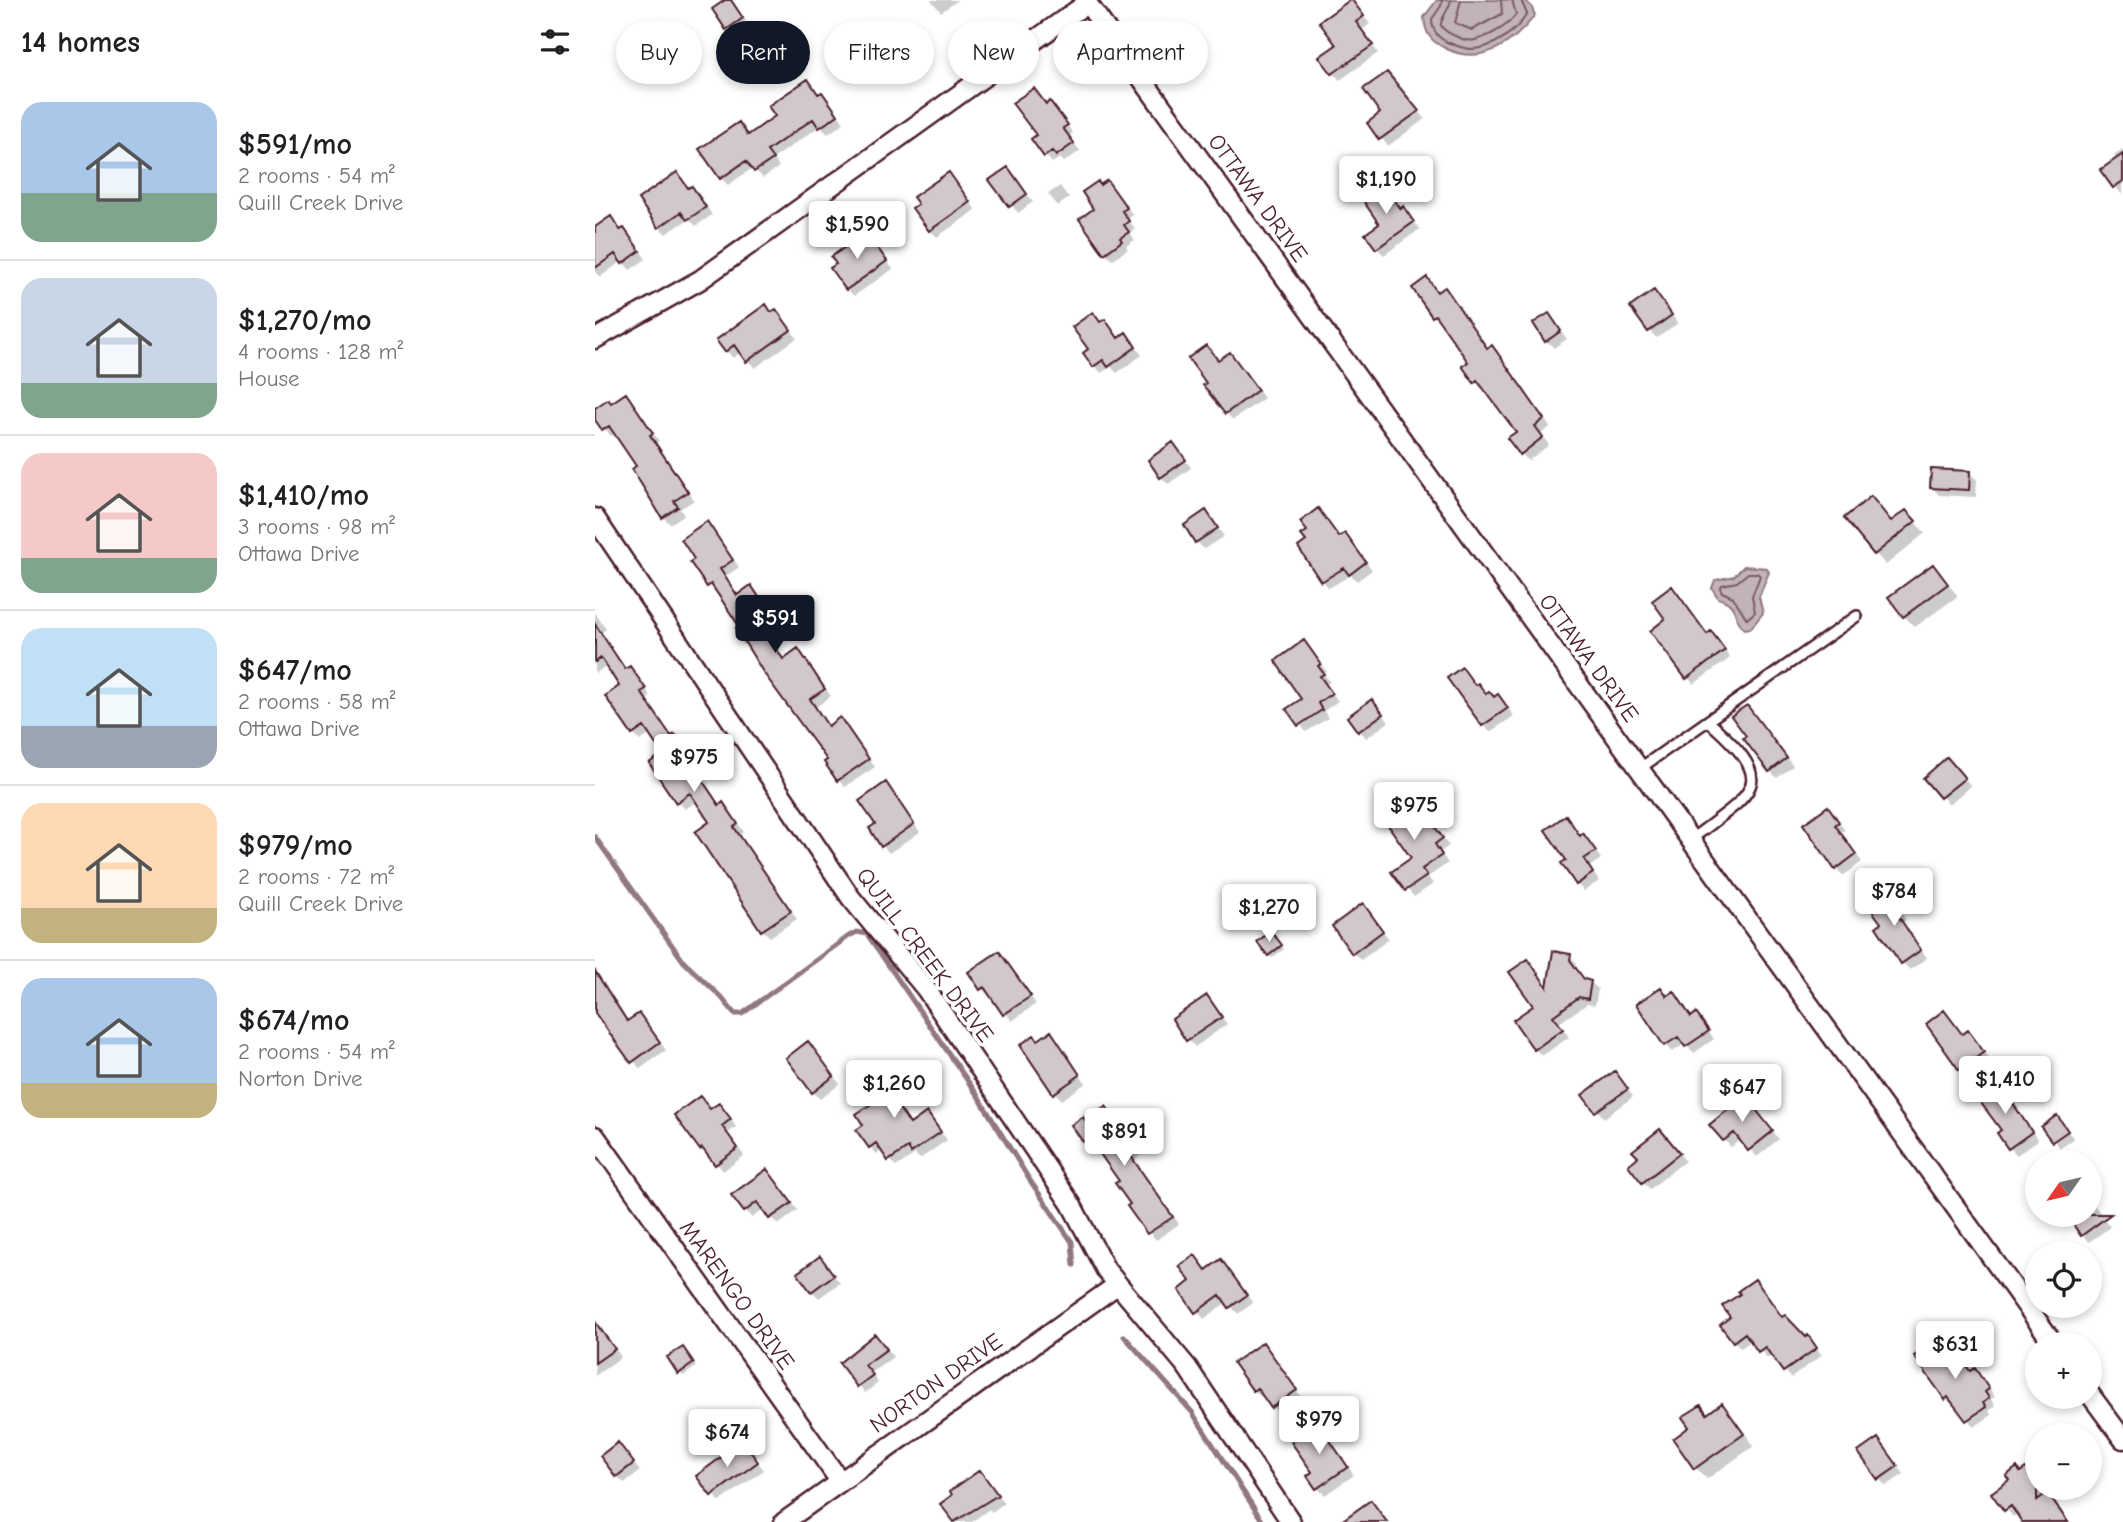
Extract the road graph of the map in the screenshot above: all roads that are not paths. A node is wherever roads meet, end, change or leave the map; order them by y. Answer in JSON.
{"nodes":[{"id":1,"x":1086,"y":1,"type":"edge"},
{"id":2,"x":595,"y":339,"type":"edge"},
{"id":3,"x":595,"y":518,"type":"edge"},
{"id":4,"x":1857,"y":616,"type":"dead end"},
{"id":5,"x":1708,"y":720,"type":"junction"},
{"id":6,"x":1639,"y":769,"type":"junction"},
{"id":7,"x":1690,"y":840,"type":"junction"},
{"id":8,"x":595,"y":1136,"type":"edge"},
{"id":9,"x":1117,"y":1285,"type":"junction"},
{"id":10,"x":2045,"y":1332,"type":"edge"},
{"id":11,"x":2101,"y":1409,"type":"edge"},
{"id":12,"x":2123,"y":1439,"type":"edge"},
{"id":13,"x":841,"y":1481,"type":"junction"},
{"id":14,"x":784,"y":1522,"type":"edge"},
{"id":15,"x":1291,"y":1522,"type":"edge"}],
"edges":[{"from":1,"to":2,"type":"street"},
{"from":1,"to":6,"type":"street","name":"OTTAWA DRIVE"},
{"from":3,"to":9,"type":"street","name":"QUILL CREEK DRIVE"},
{"from":4,"to":5,"type":"lane"},
{"from":5,"to":6,"type":"lane"},
{"from":5,"to":7,"type":"lane"},
{"from":6,"to":7,"type":"street","name":"OTTAWA DRIVE"},
{"from":7,"to":10,"type":"street","name":"OTTAWA DRIVE"},
{"from":8,"to":13,"type":"street","name":"MARENGO DRIVE"},
{"from":9,"to":13,"type":"street","name":"NORTON DRIVE"},
{"from":9,"to":15,"type":"street","name":"QUILL CREEK DRIVE"},
{"from":11,"to":12,"type":"street"},
{"from":13,"to":14,"type":"street","name":"NORTON DRIVE"}]}
